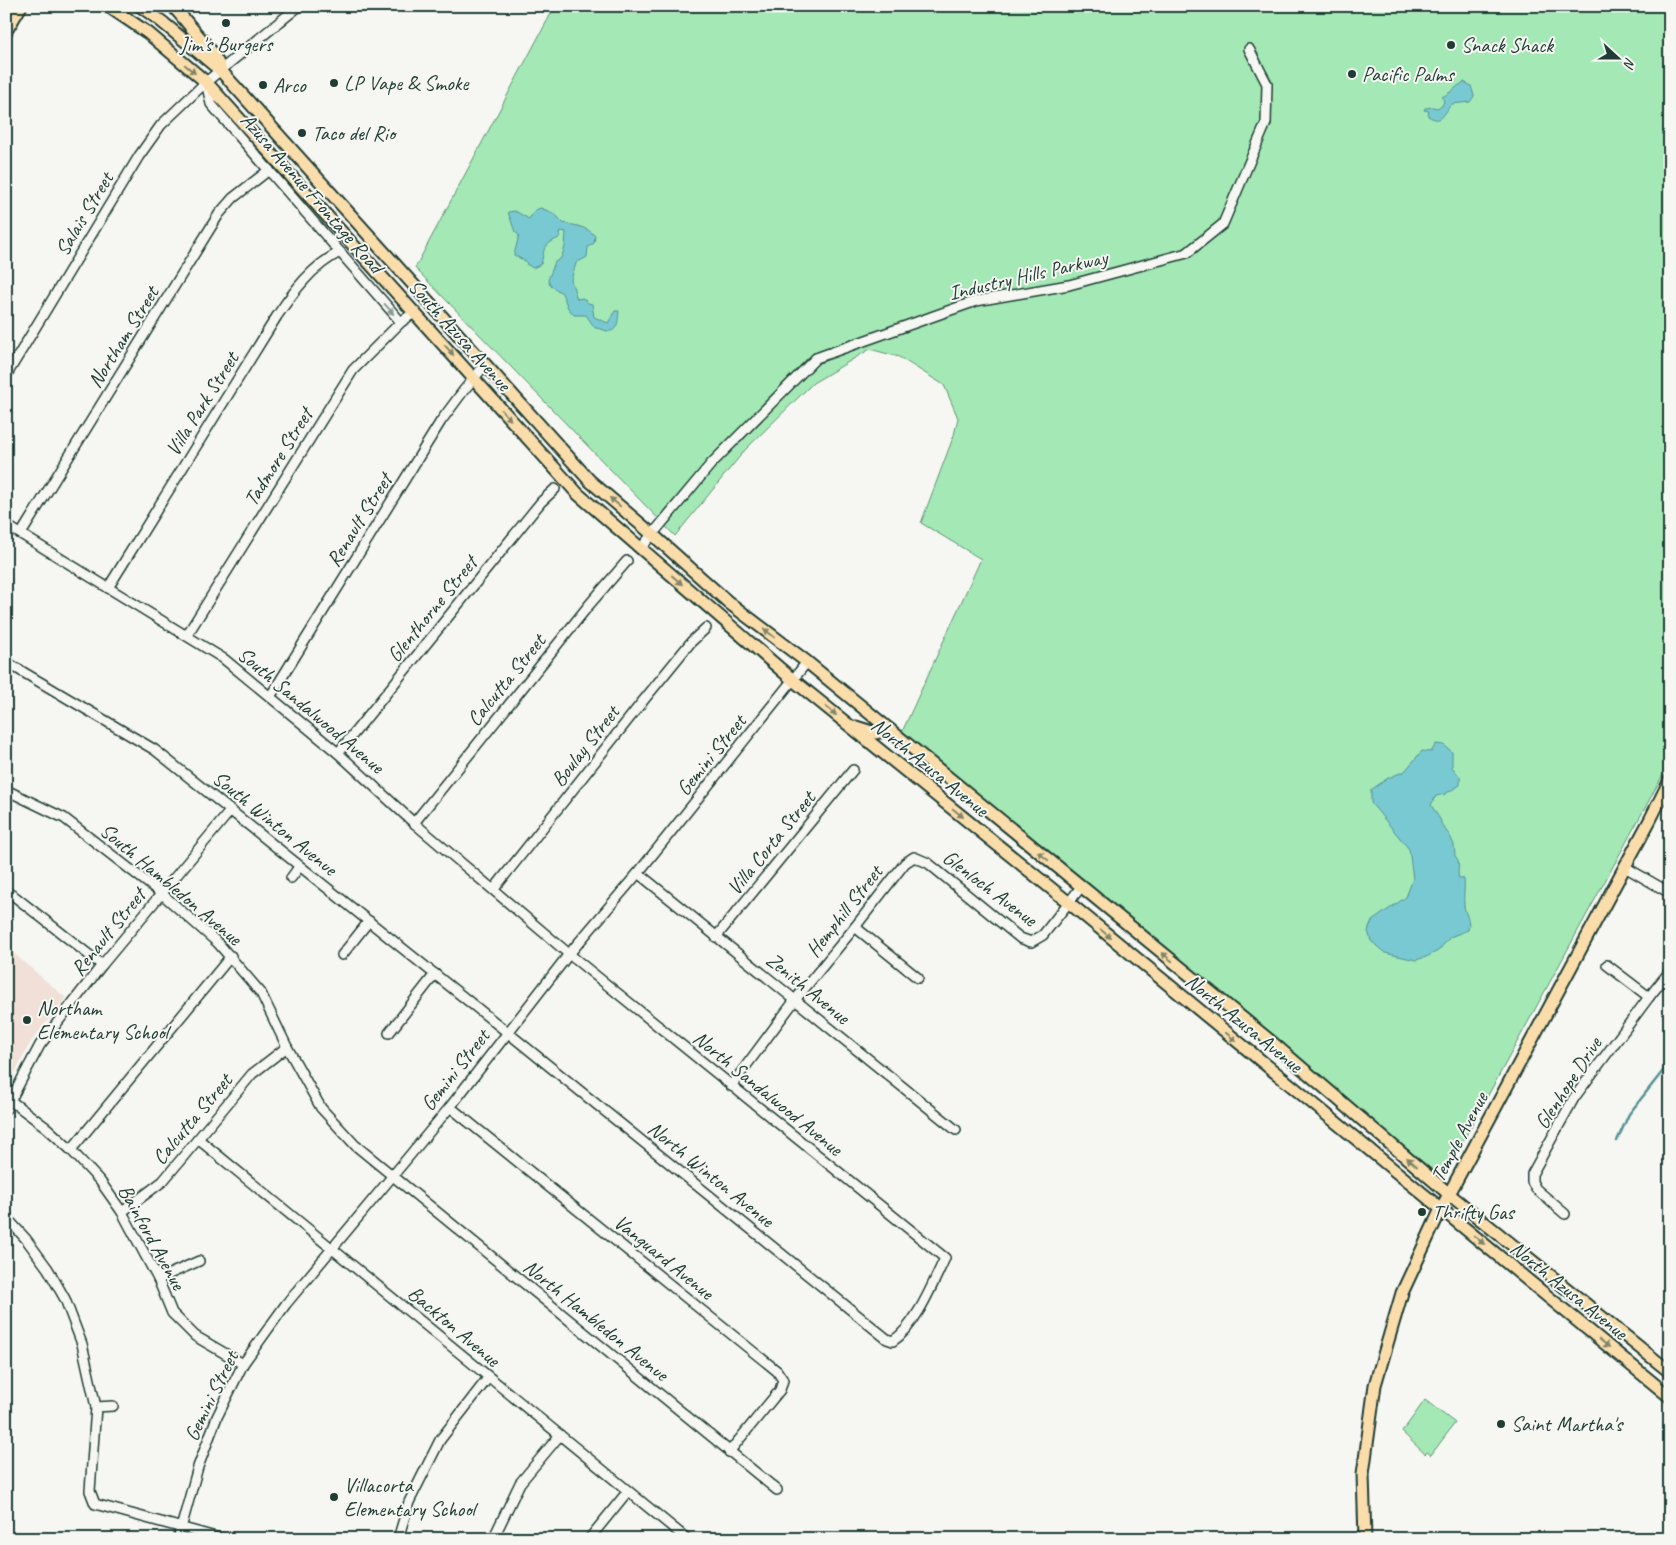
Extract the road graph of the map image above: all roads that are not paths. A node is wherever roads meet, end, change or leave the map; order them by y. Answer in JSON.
{"nodes":[{"id":1,"x":20,"y":6,"type":"edge"},
{"id":2,"x":108,"y":6,"type":"edge"},
{"id":3,"x":140,"y":6,"type":"edge"},
{"id":4,"x":173,"y":6,"type":"edge"},
{"id":5,"x":299,"y":6,"type":"edge"},
{"id":6,"x":6,"y":31,"type":"edge"},
{"id":7,"x":1248,"y":49,"type":"dead end"},
{"id":8,"x":221,"y":70,"type":"junction"},
{"id":9,"x":206,"y":82,"type":"junction"},
{"id":10,"x":269,"y":170,"type":"junction"},
{"id":11,"x":336,"y":199,"type":"junction"},
{"id":12,"x":323,"y":210,"type":"junction"},
{"id":13,"x":340,"y":252,"type":"junction"},
{"id":14,"x":415,"y":312,"type":"junction"},
{"id":15,"x":401,"y":322,"type":"junction"},
{"id":16,"x":485,"y":365,"type":"junction"},
{"id":17,"x":6,"y":376,"type":"edge"},
{"id":18,"x":473,"y":379,"type":"junction"},
{"id":19,"x":555,"y":489,"type":"dead end"},
{"id":20,"x":6,"y":525,"type":"edge"},
{"id":21,"x":21,"y":534,"type":"junction"},
{"id":22,"x":652,"y":534,"type":"junction"},
{"id":23,"x":641,"y":548,"type":"junction"},
{"id":24,"x":627,"y":560,"type":"dead end"},
{"id":25,"x":108,"y":588,"type":"junction"},
{"id":26,"x":706,"y":628,"type":"dead end"},
{"id":27,"x":187,"y":635,"type":"junction"},
{"id":28,"x":6,"y":662,"type":"edge"},
{"id":29,"x":807,"y":662,"type":"junction"},
{"id":30,"x":793,"y":680,"type":"junction"},
{"id":31,"x":270,"y":697,"type":"junction"},
{"id":32,"x":848,"y":724,"type":"junction"},
{"id":33,"x":890,"y":730,"type":"junction"},
{"id":34,"x":338,"y":753,"type":"junction"},
{"id":35,"x":853,"y":770,"type":"dead end"},
{"id":36,"x":1670,"y":780,"type":"edge"},
{"id":37,"x":6,"y":790,"type":"edge"},
{"id":38,"x":231,"y":810,"type":"junction"},
{"id":39,"x":414,"y":823,"type":"junction"},
{"id":40,"x":914,"y":857,"type":"joint"},
{"id":41,"x":1624,"y":866,"type":"junction"},
{"id":42,"x":299,"y":867,"type":"junction"},
{"id":43,"x":638,"y":873,"type":"junction"},
{"id":44,"x":291,"y":878,"type":"dead end"},
{"id":45,"x":1081,"y":887,"type":"junction"},
{"id":46,"x":494,"y":889,"type":"junction"},
{"id":47,"x":6,"y":892,"type":"edge"},
{"id":48,"x":1670,"y":893,"type":"edge"},
{"id":49,"x":162,"y":894,"type":"junction"},
{"id":50,"x":1068,"y":902,"type":"junction"},
{"id":51,"x":368,"y":921,"type":"junction"},
{"id":52,"x":855,"y":927,"type":"junction"},
{"id":53,"x":716,"y":937,"type":"junction"},
{"id":54,"x":570,"y":954,"type":"junction"},
{"id":55,"x":342,"y":955,"type":"dead end"},
{"id":56,"x":231,"y":956,"type":"junction"},
{"id":57,"x":1607,"y":964,"type":"dead end"},
{"id":58,"x":102,"y":966,"type":"junction"},
{"id":59,"x":1670,"y":971,"type":"edge"},
{"id":60,"x":435,"y":974,"type":"junction"},
{"id":61,"x":918,"y":978,"type":"dead end"},
{"id":62,"x":1649,"y":997,"type":"junction"},
{"id":63,"x":795,"y":1000,"type":"junction"},
{"id":64,"x":507,"y":1032,"type":"junction"},
{"id":65,"x":389,"y":1033,"type":"dead end"},
{"id":66,"x":287,"y":1048,"type":"junction"},
{"id":67,"x":731,"y":1086,"type":"junction"},
{"id":68,"x":8,"y":1105,"type":"edge"},
{"id":69,"x":450,"y":1106,"type":"junction"},
{"id":70,"x":956,"y":1130,"type":"dead end"},
{"id":71,"x":198,"y":1139,"type":"junction"},
{"id":72,"x":71,"y":1150,"type":"junction"},
{"id":73,"x":392,"y":1176,"type":"junction"},
{"id":74,"x":1450,"y":1194,"type":"junction"},
{"id":75,"x":1441,"y":1209,"type":"junction"},
{"id":76,"x":122,"y":1212,"type":"junction"},
{"id":77,"x":1565,"y":1214,"type":"dead end"},
{"id":78,"x":6,"y":1217,"type":"edge"},
{"id":79,"x":333,"y":1248,"type":"junction"},
{"id":80,"x":945,"y":1258,"type":"joint"},
{"id":81,"x":199,"y":1261,"type":"dead end"},
{"id":82,"x":158,"y":1279,"type":"junction"},
{"id":83,"x":243,"y":1364,"type":"junction"},
{"id":84,"x":1670,"y":1372,"type":"edge"},
{"id":85,"x":488,"y":1378,"type":"junction"},
{"id":86,"x":1670,"y":1397,"type":"edge"},
{"id":87,"x":113,"y":1406,"type":"dead end"},
{"id":88,"x":96,"y":1407,"type":"junction"},
{"id":89,"x":560,"y":1435,"type":"junction"},
{"id":90,"x":729,"y":1452,"type":"junction"},
{"id":91,"x":777,"y":1490,"type":"dead end"},
{"id":92,"x":628,"y":1491,"type":"junction"},
{"id":93,"x":181,"y":1528,"type":"junction"},
{"id":94,"x":178,"y":1539,"type":"edge"},
{"id":95,"x":223,"y":1539,"type":"edge"},
{"id":96,"x":398,"y":1539,"type":"edge"},
{"id":97,"x":493,"y":1539,"type":"edge"},
{"id":98,"x":589,"y":1539,"type":"edge"},
{"id":99,"x":687,"y":1539,"type":"edge"},
{"id":100,"x":1365,"y":1539,"type":"edge"}],
"edges":[{"from":1,"to":6,"type":"main road"},
{"from":2,"to":9,"type":"main road","name":"South Azusa Avenue","one_way":true},
{"from":3,"to":8,"type":"main road","name":"South Azusa Avenue"},
{"from":4,"to":8,"type":"main road"},
{"from":5,"to":8,"type":"street","name":"Salais Street"},
{"from":7,"to":22,"type":"street","name":"Industry Hills Parkway"},
{"from":8,"to":9,"type":"street","name":"Salais Street"},
{"from":8,"to":11,"type":"main road","name":"South Azusa Avenue"},
{"from":9,"to":10,"type":"street","name":"Azusa Avenue Frontage Road"},
{"from":9,"to":12,"type":"main road","name":"South Azusa Avenue"},
{"from":9,"to":17,"type":"street","name":"Salais Street"},
{"from":10,"to":13,"type":"street","name":"Azusa Avenue Frontage Road"},
{"from":10,"to":21,"type":"street","name":"Northam Street"},
{"from":11,"to":12,"type":"main road"},
{"from":11,"to":16,"type":"main road","name":"South Azusa Avenue"},
{"from":12,"to":14,"type":"main road","name":"South Azusa Avenue"},
{"from":13,"to":15,"type":"street","name":"Azusa Avenue Frontage Road","one_way":true},
{"from":13,"to":25,"type":"street","name":"Villa Park Street"},
{"from":14,"to":15,"type":"street","name":"Tadmore Street"},
{"from":14,"to":18,"type":"main road","name":"South Azusa Avenue","one_way":true},
{"from":15,"to":27,"type":"street","name":"Tadmore Street"},
{"from":16,"to":18,"type":"street","name":"Renault Street"},
{"from":22,"to":16,"type":"main road","name":"South Azusa Avenue","one_way":true},
{"from":18,"to":23,"type":"main road","name":"South Azusa Avenue","one_way":true},
{"from":18,"to":31,"type":"street","name":"Renault Street"},
{"from":19,"to":34,"type":"street","name":"Glenthorne Street"},
{"from":20,"to":21,"type":"street","name":"South Sandalwood Avenue"},
{"from":21,"to":25,"type":"street","name":"South Sandalwood Avenue"},
{"from":22,"to":23,"type":"street","name":"Industry Hills Parkway"},
{"from":29,"to":22,"type":"main road","name":"South Azusa Avenue","one_way":true},
{"from":23,"to":30,"type":"main road","name":"South Azusa Avenue","one_way":true},
{"from":24,"to":39,"type":"street","name":"Calcutta Street"},
{"from":25,"to":27,"type":"street","name":"South Sandalwood Avenue"},
{"from":26,"to":46,"type":"street","name":"Boulay Street"},
{"from":27,"to":31,"type":"street","name":"South Sandalwood Avenue"},
{"from":28,"to":38,"type":"street","name":"South Winton Avenue"},
{"from":29,"to":30,"type":"street","name":"Gemini Street"},
{"from":29,"to":33,"type":"main road","name":"North Azusa Avenue"},
{"from":30,"to":32,"type":"main road","name":"North Azusa Avenue","one_way":true},
{"from":30,"to":43,"type":"street","name":"Gemini Street"},
{"from":31,"to":34,"type":"street","name":"South Sandalwood Avenue"},
{"from":32,"to":33,"type":"main road"},
{"from":32,"to":50,"type":"main road","name":"North Azusa Avenue","one_way":true},
{"from":45,"to":33,"type":"main road","name":"North Azusa Avenue","one_way":true},
{"from":34,"to":39,"type":"street","name":"South Sandalwood Avenue"},
{"from":35,"to":53,"type":"street","name":"Villa Corta Street"},
{"from":36,"to":41,"type":"main road","name":"Temple Avenue"},
{"from":37,"to":49,"type":"street","name":"South Hambledon Avenue"},
{"from":38,"to":42,"type":"street","name":"South Winton Avenue"},
{"from":38,"to":49,"type":"street","name":"Renault Street"},
{"from":39,"to":46,"type":"street","name":"South Sandalwood Avenue"},
{"from":40,"to":50,"type":"street","name":"Glenloch Avenue"},
{"from":40,"to":52,"type":"street","name":"Hemphill Street"},
{"from":41,"to":48,"type":"street"},
{"from":41,"to":74,"type":"main road","name":"Temple Avenue"},
{"from":42,"to":44,"type":"street"},
{"from":42,"to":51,"type":"street","name":"South Winton Avenue"},
{"from":43,"to":53,"type":"street","name":"Zenith Avenue"},
{"from":43,"to":54,"type":"street","name":"Gemini Street"},
{"from":45,"to":50,"type":"street","name":"Glenloch Avenue"},
{"from":74,"to":45,"type":"main road","name":"North Azusa Avenue","one_way":true},
{"from":46,"to":54,"type":"street","name":"South Sandalwood Avenue"},
{"from":47,"to":58,"type":"street"},
{"from":49,"to":56,"type":"street","name":"South Hambledon Avenue"},
{"from":49,"to":58,"type":"street","name":"Renault Street"},
{"from":50,"to":75,"type":"main road","name":"North Azusa Avenue","one_way":true},
{"from":51,"to":55,"type":"street"},
{"from":51,"to":60,"type":"street","name":"South Winton Avenue"},
{"from":52,"to":61,"type":"street"},
{"from":52,"to":63,"type":"street","name":"Hemphill Street"},
{"from":53,"to":63,"type":"street","name":"Zenith Avenue"},
{"from":54,"to":64,"type":"street","name":"Gemini Street"},
{"from":54,"to":67,"type":"street","name":"North Sandalwood Avenue"},
{"from":56,"to":66,"type":"street","name":"South Hambledon Avenue"},
{"from":56,"to":72,"type":"street"},
{"from":57,"to":62,"type":"street"},
{"from":58,"to":68,"type":"street","name":"Renault Street"},
{"from":59,"to":62,"type":"street","name":"Glenhope Drive"},
{"from":60,"to":64,"type":"street","name":"South Winton Avenue"},
{"from":60,"to":65,"type":"street"},
{"from":62,"to":77,"type":"street","name":"Glenhope Drive"},
{"from":63,"to":67,"type":"street","name":"Hemphill Street"},
{"from":63,"to":70,"type":"street","name":"Zenith Avenue"},
{"from":64,"to":69,"type":"street","name":"Gemini Street"},
{"from":64,"to":80,"type":"street","name":"North Winton Avenue"},
{"from":66,"to":71,"type":"street","name":"Calcutta Street"},
{"from":66,"to":73,"type":"street","name":"South Hambledon Avenue"},
{"from":67,"to":80,"type":"street","name":"North Sandalwood Avenue"},
{"from":68,"to":72,"type":"street","name":"Bainford Avenue"},
{"from":69,"to":73,"type":"street","name":"Gemini Street"},
{"from":69,"to":90,"type":"street","name":"Vanguard Avenue"},
{"from":71,"to":76,"type":"street","name":"Calcutta Street"},
{"from":71,"to":79,"type":"street","name":"Backton Avenue"},
{"from":72,"to":76,"type":"street","name":"Bainford Avenue"},
{"from":73,"to":79,"type":"street","name":"Gemini Street"},
{"from":73,"to":90,"type":"street","name":"North Hambledon Avenue"},
{"from":74,"to":75,"type":"main road","name":"Temple Avenue"},
{"from":74,"to":84,"type":"main road","name":"North Azusa Avenue"},
{"from":75,"to":86,"type":"main road","name":"North Azusa Avenue","one_way":true},
{"from":75,"to":100,"type":"main road","name":"Temple Avenue"},
{"from":76,"to":82,"type":"street","name":"Bainford Avenue"},
{"from":78,"to":88,"type":"street"},
{"from":79,"to":83,"type":"street","name":"Gemini Street"},
{"from":79,"to":85,"type":"street","name":"Backton Avenue"},
{"from":81,"to":82,"type":"street"},
{"from":82,"to":83,"type":"street","name":"Bainford Avenue"},
{"from":83,"to":93,"type":"street","name":"Gemini Street"},
{"from":85,"to":89,"type":"street","name":"Backton Avenue"},
{"from":85,"to":96,"type":"street"},
{"from":87,"to":88,"type":"street"},
{"from":88,"to":93,"type":"street"},
{"from":89,"to":92,"type":"street","name":"Backton Avenue"},
{"from":89,"to":97,"type":"street"},
{"from":90,"to":91,"type":"street","name":"North Hambledon Avenue"},
{"from":92,"to":98,"type":"street"},
{"from":92,"to":99,"type":"street","name":"Backton Avenue"},
{"from":93,"to":94,"type":"street","name":"Gemini Street"},
{"from":93,"to":95,"type":"street"}]}
